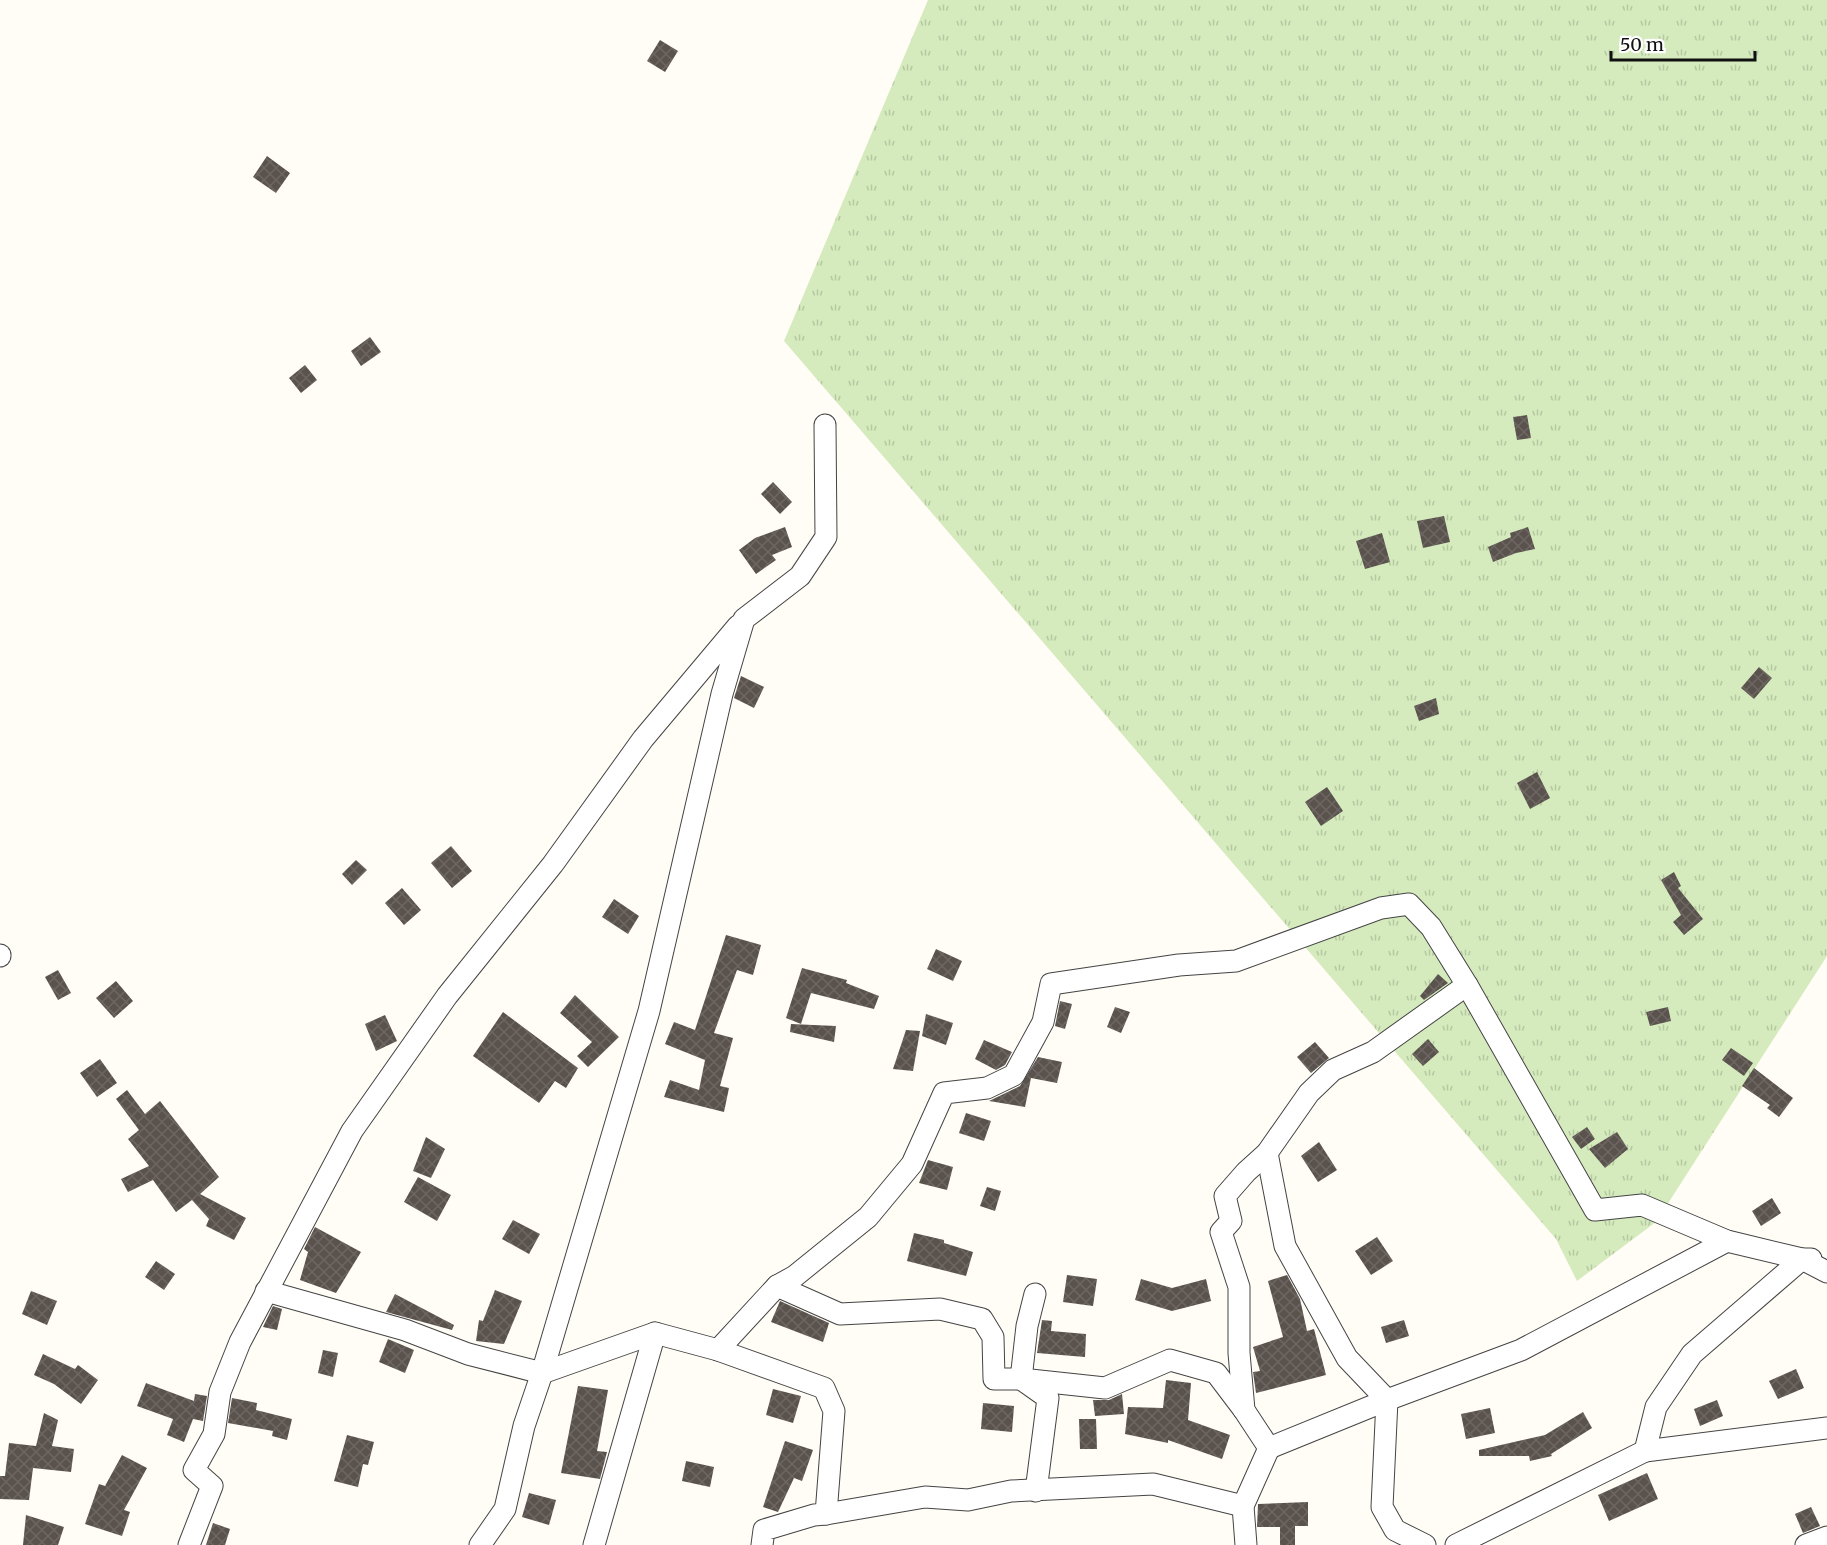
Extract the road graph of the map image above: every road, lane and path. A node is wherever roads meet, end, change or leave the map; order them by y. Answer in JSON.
{"nodes":[{"id":1,"x":825,"y":425,"type":"dead end"},
{"id":2,"x":744,"y":619,"type":"junction"},
{"id":3,"x":1467,"y":985,"type":"junction"},
{"id":4,"x":1267,"y":1154,"type":"junction"},
{"id":5,"x":1727,"y":1241,"type":"junction"},
{"id":6,"x":1827,"y":1258,"type":"edge"},
{"id":7,"x":1802,"y":1259,"type":"junction"},
{"id":8,"x":1827,"y":1272,"type":"edge"},
{"id":9,"x":777,"y":1286,"type":"junction"},
{"id":10,"x":266,"y":1291,"type":"junction"},
{"id":11,"x":1035,"y":1294,"type":"dead end"},
{"id":12,"x":655,"y":1333,"type":"junction"},
{"id":13,"x":718,"y":1350,"type":"junction"},
{"id":14,"x":542,"y":1373,"type":"junction"},
{"id":15,"x":1021,"y":1379,"type":"junction"},
{"id":16,"x":1387,"y":1400,"type":"junction"},
{"id":17,"x":1244,"y":1410,"type":"junction"},
{"id":18,"x":1827,"y":1428,"type":"edge"},
{"id":19,"x":1269,"y":1448,"type":"junction"},
{"id":20,"x":1645,"y":1451,"type":"junction"},
{"id":21,"x":1036,"y":1491,"type":"junction"},
{"id":22,"x":1243,"y":1506,"type":"junction"},
{"id":23,"x":826,"y":1514,"type":"junction"},
{"id":24,"x":1827,"y":1537,"type":"edge"},
{"id":25,"x":189,"y":1545,"type":"edge"},
{"id":26,"x":480,"y":1545,"type":"edge"},
{"id":27,"x":594,"y":1545,"type":"edge"},
{"id":28,"x":762,"y":1545,"type":"edge"},
{"id":29,"x":1246,"y":1545,"type":"edge"},
{"id":30,"x":1425,"y":1545,"type":"edge"},
{"id":31,"x":1456,"y":1545,"type":"edge"},
{"id":32,"x":1806,"y":1545,"type":"edge"}],
"edges":[{"from":1,"to":2,"type":"street"},
{"from":2,"to":10,"type":"street"},
{"from":2,"to":14,"type":"street"},
{"from":3,"to":4,"type":"street"},
{"from":3,"to":5,"type":"street"},
{"from":3,"to":9,"type":"street"},
{"from":4,"to":16,"type":"street"},
{"from":4,"to":17,"type":"street"},
{"from":5,"to":7,"type":"street"},
{"from":5,"to":16,"type":"street"},
{"from":6,"to":7,"type":"street"},
{"from":7,"to":8,"type":"street"},
{"from":7,"to":20,"type":"street"},
{"from":9,"to":13,"type":"street"},
{"from":9,"to":15,"type":"street"},
{"from":10,"to":14,"type":"street"},
{"from":10,"to":25,"type":"street"},
{"from":11,"to":15,"type":"street"},
{"from":12,"to":13,"type":"street"},
{"from":12,"to":14,"type":"street"},
{"from":12,"to":27,"type":"street"},
{"from":13,"to":23,"type":"street"},
{"from":14,"to":26,"type":"street"},
{"from":15,"to":17,"type":"street"},
{"from":15,"to":21,"type":"street"},
{"from":16,"to":19,"type":"street"},
{"from":16,"to":30,"type":"street"},
{"from":17,"to":19,"type":"street"},
{"from":18,"to":20,"type":"street"},
{"from":19,"to":22,"type":"street"},
{"from":20,"to":31,"type":"street"},
{"from":21,"to":22,"type":"street"},
{"from":21,"to":23,"type":"street"},
{"from":22,"to":29,"type":"street"},
{"from":23,"to":28,"type":"street"},
{"from":24,"to":32,"type":"street"}]}
